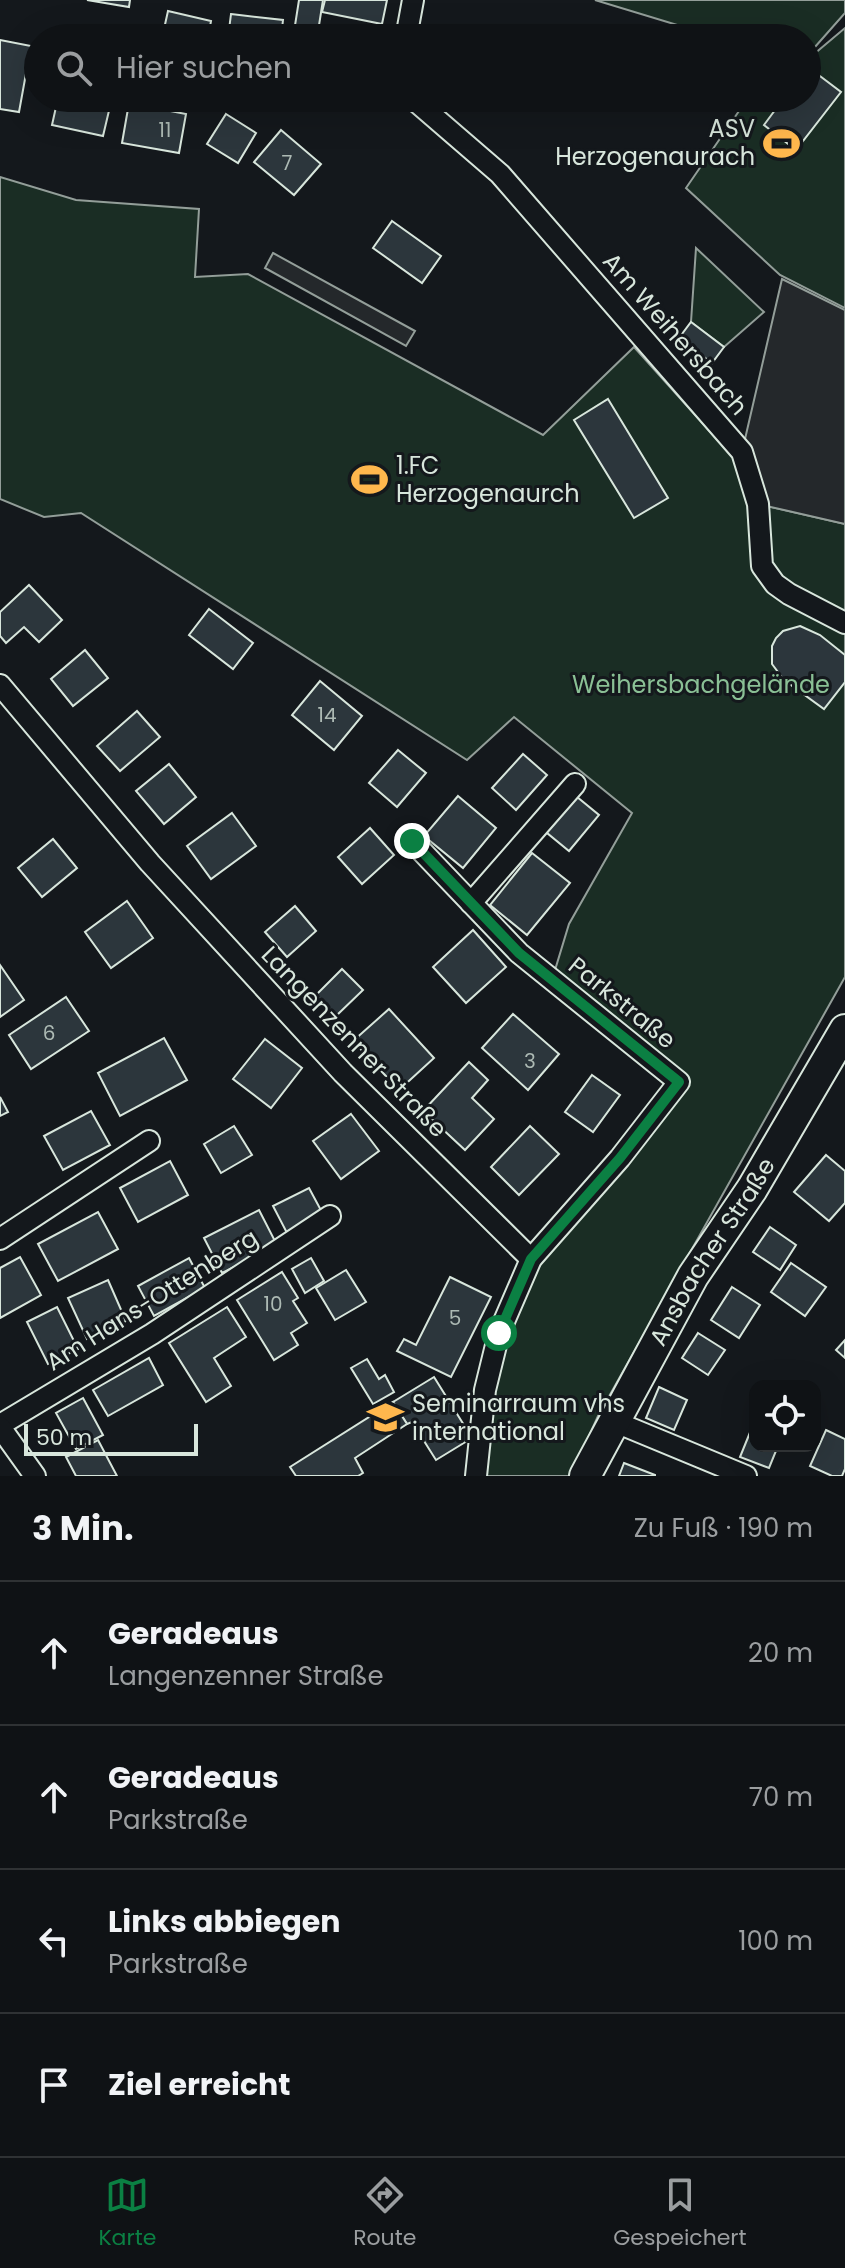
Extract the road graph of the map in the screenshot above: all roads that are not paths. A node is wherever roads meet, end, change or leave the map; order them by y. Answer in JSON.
{"nodes":[{"id":1,"x":413,"y":0,"type":"edge"},
{"id":2,"x":409,"y":24,"type":"edge"},
{"id":3,"x":428,"y":112,"type":"edge"},
{"id":4,"x":845,"y":623,"type":"edge"},
{"id":5,"x":0,"y":685,"type":"edge"},
{"id":6,"x":575,"y":784,"type":"dead end"},
{"id":7,"x":412,"y":841,"type":"dead end"},
{"id":8,"x":471,"y":903,"type":"junction"},
{"id":9,"x":845,"y":1030,"type":"edge"},
{"id":10,"x":149,"y":1141,"type":"dead end"},
{"id":11,"x":330,"y":1216,"type":"dead end"},
{"id":12,"x":0,"y":1239,"type":"edge"},
{"id":13,"x":531,"y":1259,"type":"junction"},
{"id":14,"x":613,"y":1421,"type":"junction"},
{"id":15,"x":0,"y":1426,"type":"edge"},
{"id":16,"x":35,"y":1476,"type":"edge"},
{"id":17,"x":476,"y":1476,"type":"edge"},
{"id":18,"x":585,"y":1476,"type":"edge"},
{"id":19,"x":746,"y":1476,"type":"edge"}],
"edges":[{"from":1,"to":2,"type":"street"},
{"from":3,"to":4,"type":"street","name":"Am Weihersbach"},
{"from":5,"to":13,"type":"street","name":"Langenzenner Straße"},
{"from":6,"to":8,"type":"street"},
{"from":7,"to":8,"type":"street","name":"Parkstraße"},
{"from":8,"to":13,"type":"street","name":"Parkstraße"},
{"from":9,"to":14,"type":"street","name":"Ansbacher Straße"},
{"from":10,"to":12,"type":"street"},
{"from":11,"to":15,"type":"street","name":"Am Hans-Ottenberg"},
{"from":13,"to":17,"type":"street"},
{"from":14,"to":18,"type":"street","name":"Ansbacher Straße"},
{"from":14,"to":19,"type":"street"},
{"from":15,"to":16,"type":"street"}]}
